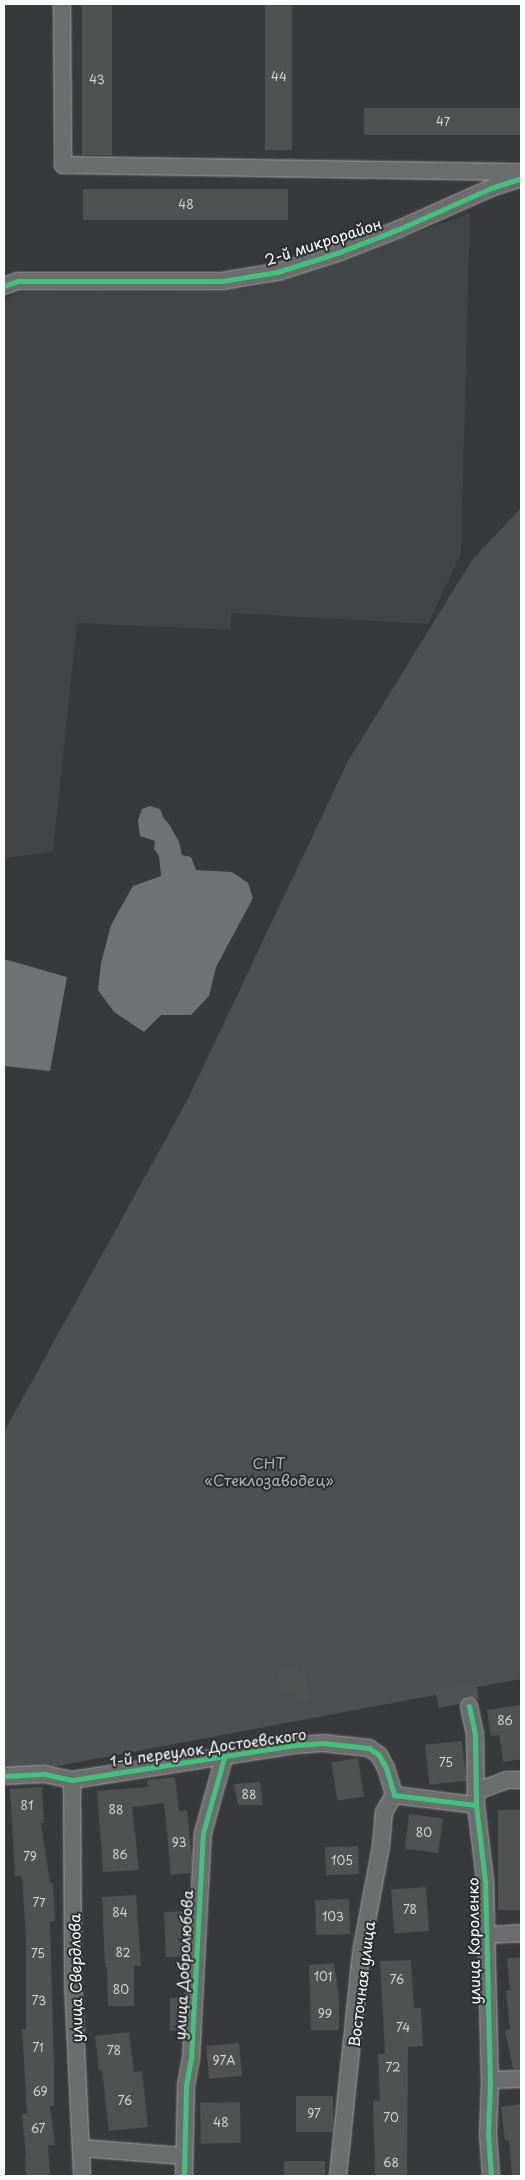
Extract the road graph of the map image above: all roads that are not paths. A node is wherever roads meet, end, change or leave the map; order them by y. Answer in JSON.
{"nodes":[{"id":1,"x":62,"y":4,"type":"edge"},
{"id":2,"x":521,"y":172,"type":"edge"},
{"id":3,"x":521,"y":178,"type":"edge"},
{"id":4,"x":4,"y":286,"type":"edge"},
{"id":5,"x":469,"y":1706,"type":"dead end"},
{"id":6,"x":224,"y":1758,"type":"junction"},
{"id":7,"x":4,"y":1776,"type":"edge"},
{"id":8,"x":72,"y":1780,"type":"junction"},
{"id":9,"x":521,"y":1780,"type":"edge"},
{"id":10,"x":394,"y":1795,"type":"junction"},
{"id":11,"x":476,"y":1798,"type":"junction"},
{"id":12,"x":521,"y":1933,"type":"edge"},
{"id":13,"x":486,"y":1935,"type":"junction"},
{"id":14,"x":521,"y":2079,"type":"edge"},
{"id":15,"x":490,"y":2080,"type":"junction"},
{"id":16,"x":81,"y":2148,"type":"junction"},
{"id":17,"x":183,"y":2156,"type":"junction"},
{"id":18,"x":82,"y":2176,"type":"edge"},
{"id":19,"x":184,"y":2176,"type":"edge"},
{"id":20,"x":338,"y":2176,"type":"edge"},
{"id":21,"x":491,"y":2176,"type":"edge"}],
"edges":[{"from":1,"to":2,"type":"street"},
{"from":3,"to":4,"type":"street","name":"2-й микрорайон"},
{"from":5,"to":11,"type":"street","name":"улица Короленко"},
{"from":6,"to":8,"type":"street","name":"1-й переулок Достоевского"},
{"from":6,"to":10,"type":"street","name":"1-й переулок Достоевского"},
{"from":6,"to":17,"type":"street","name":"улица Добролюбова"},
{"from":7,"to":8,"type":"street","name":"1-й переулок Достоевского"},
{"from":8,"to":16,"type":"street","name":"улица Свердлова"},
{"from":9,"to":11,"type":"street"},
{"from":10,"to":11,"type":"street"},
{"from":10,"to":20,"type":"street","name":"Восточная улица"},
{"from":11,"to":13,"type":"street","name":"улица Короленко"},
{"from":12,"to":13,"type":"street"},
{"from":13,"to":15,"type":"street","name":"улица Короленко"},
{"from":14,"to":15,"type":"street"},
{"from":15,"to":21,"type":"street","name":"улица Короленко"},
{"from":16,"to":17,"type":"street"},
{"from":16,"to":18,"type":"street","name":"улица Свердлова"},
{"from":17,"to":19,"type":"street","name":"улица Добролюбова"}]}
